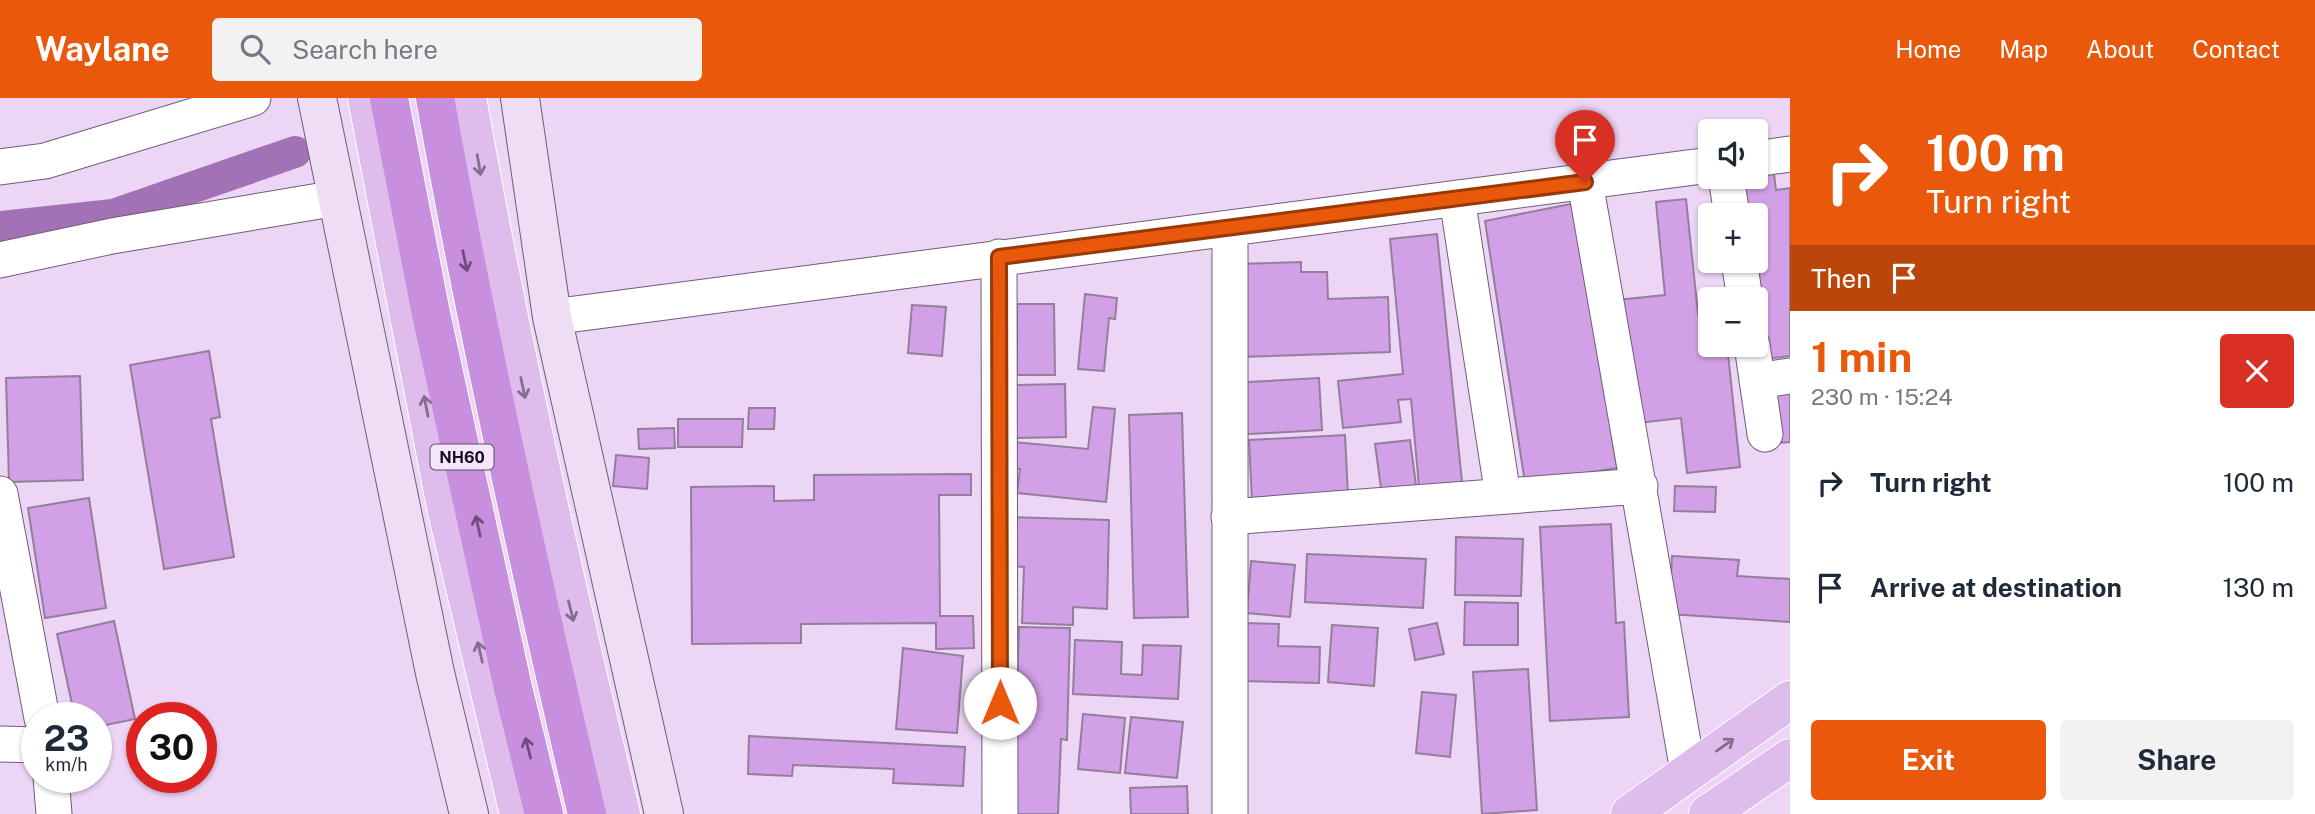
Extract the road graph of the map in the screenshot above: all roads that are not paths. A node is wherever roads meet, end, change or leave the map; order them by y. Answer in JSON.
{"nodes":[{"id":1,"x":253,"y":98,"type":"edge"},
{"id":2,"x":317,"y":98,"type":"edge"},
{"id":3,"x":367,"y":98,"type":"edge"},
{"id":4,"x":389,"y":98,"type":"edge"},
{"id":5,"x":435,"y":98,"type":"edge"},
{"id":6,"x":467,"y":98,"type":"edge"},
{"id":7,"x":520,"y":98,"type":"edge"},
{"id":8,"x":1790,"y":154,"type":"edge"},
{"id":9,"x":1768,"y":157,"type":"edge"},
{"id":10,"x":0,"y":167,"type":"edge"},
{"id":11,"x":1698,"y":167,"type":"edge"},
{"id":12,"x":1585,"y":182,"type":"junction"},
{"id":13,"x":337,"y":198,"type":"junction"},
{"id":14,"x":1457,"y":198,"type":"junction"},
{"id":15,"x":1230,"y":228,"type":"junction"},
{"id":16,"x":999,"y":257,"type":"junction"},
{"id":17,"x":0,"y":260,"type":"edge"},
{"id":18,"x":552,"y":317,"type":"junction"},
{"id":19,"x":1760,"y":357,"type":"edge"},
{"id":20,"x":1774,"y":378,"type":"edge"},
{"id":21,"x":1765,"y":434,"type":"dead end"},
{"id":22,"x":1640,"y":486,"type":"junction"},
{"id":23,"x":0,"y":494,"type":"edge"},
{"id":24,"x":1503,"y":496,"type":"junction"},
{"id":25,"x":1229,"y":517,"type":"junction"},
{"id":26,"x":1790,"y":700,"type":"edge"},
{"id":27,"x":40,"y":702,"type":"edge"},
{"id":28,"x":0,"y":744,"type":"edge"},
{"id":29,"x":21,"y":745,"type":"edge"},
{"id":30,"x":1790,"y":758,"type":"edge"},
{"id":31,"x":1688,"y":771,"type":"junction"},
{"id":32,"x":52,"y":793,"type":"edge"},
{"id":33,"x":54,"y":814,"type":"edge"},
{"id":34,"x":469,"y":814,"type":"edge"},
{"id":35,"x":519,"y":814,"type":"edge"},
{"id":36,"x":544,"y":814,"type":"edge"},
{"id":37,"x":587,"y":814,"type":"edge"},
{"id":38,"x":621,"y":814,"type":"edge"},
{"id":39,"x":664,"y":814,"type":"edge"},
{"id":40,"x":1000,"y":814,"type":"edge"},
{"id":41,"x":1230,"y":814,"type":"edge"},
{"id":42,"x":1630,"y":814,"type":"edge"},
{"id":43,"x":1708,"y":814,"type":"edge"}],
"edges":[{"from":1,"to":10,"type":"street"},
{"from":2,"to":13,"type":"street"},
{"from":35,"to":3,"type":"main road","one_way":true},
{"from":36,"to":4,"type":"highway","number":"NH60","one_way":true},
{"from":5,"to":37,"type":"highway","number":"NH60","one_way":true},
{"from":6,"to":38,"type":"main road","one_way":true},
{"from":7,"to":18,"type":"street"},
{"from":8,"to":9,"type":"street"},
{"from":11,"to":12,"type":"street"},
{"from":12,"to":14,"type":"street"},
{"from":12,"to":22,"type":"street"},
{"from":13,"to":17,"type":"street"},
{"from":13,"to":34,"type":"street"},
{"from":14,"to":15,"type":"street"},
{"from":14,"to":24,"type":"street"},
{"from":15,"to":16,"type":"street"},
{"from":15,"to":25,"type":"street"},
{"from":16,"to":18,"type":"street"},
{"from":16,"to":40,"type":"street"},
{"from":18,"to":39,"type":"street"},
{"from":19,"to":20,"type":"street"},
{"from":20,"to":21,"type":"street"},
{"from":22,"to":24,"type":"street"},
{"from":22,"to":31,"type":"street"},
{"from":23,"to":27,"type":"street"},
{"from":24,"to":25,"type":"street"},
{"from":25,"to":41,"type":"street"},
{"from":31,"to":26,"type":"main road","one_way":true},
{"from":28,"to":29,"type":"street"},
{"from":30,"to":43,"type":"main road"},
{"from":31,"to":42,"type":"main road"},
{"from":32,"to":33,"type":"street"}]}
